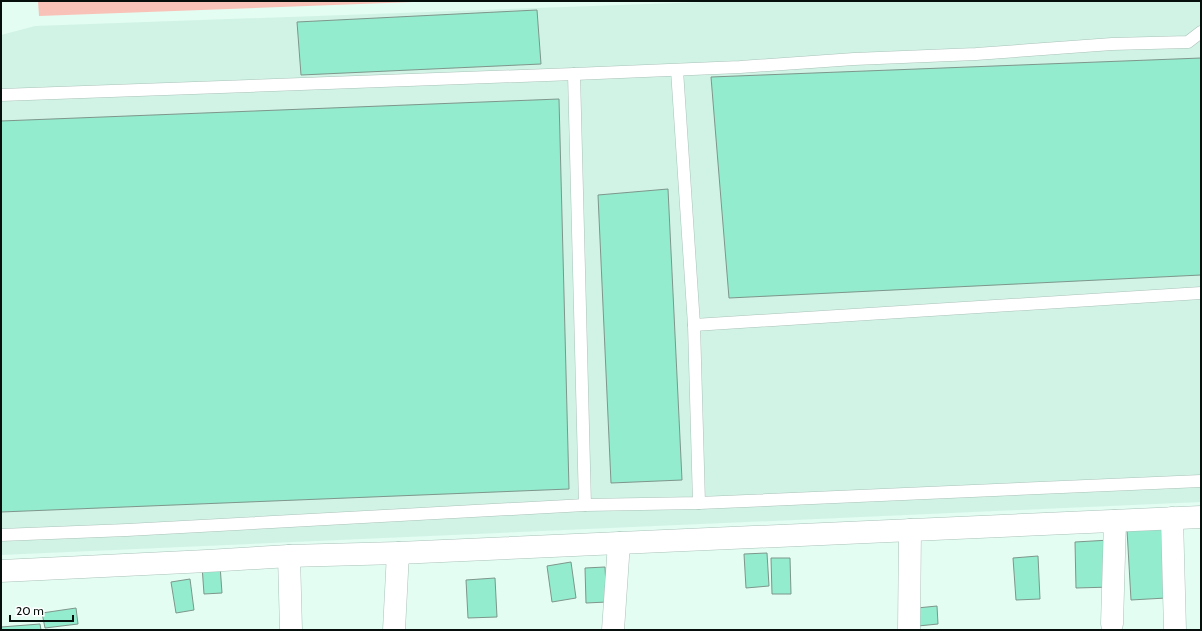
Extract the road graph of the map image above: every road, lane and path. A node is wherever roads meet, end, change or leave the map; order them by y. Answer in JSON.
{"nodes":[{"id":1,"x":1201,"y":32,"type":"edge"},
{"id":2,"x":677,"y":70,"type":"junction"},
{"id":3,"x":574,"y":74,"type":"junction"},
{"id":4,"x":1,"y":95,"type":"edge"},
{"id":5,"x":1201,"y":293,"type":"edge"},
{"id":6,"x":694,"y":325,"type":"junction"},
{"id":7,"x":1201,"y":482,"type":"edge"},
{"id":8,"x":699,"y":503,"type":"junction"},
{"id":9,"x":585,"y":505,"type":"junction"},
{"id":10,"x":1201,"y":517,"type":"edge"},
{"id":11,"x":1172,"y":518,"type":"junction"},
{"id":12,"x":1115,"y":521,"type":"junction"},
{"id":13,"x":910,"y":530,"type":"junction"},
{"id":14,"x":1,"y":535,"type":"edge"},
{"id":15,"x":619,"y":543,"type":"junction"},
{"id":16,"x":398,"y":553,"type":"junction"},
{"id":17,"x":289,"y":556,"type":"junction"},
{"id":18,"x":1,"y":571,"type":"edge"},
{"id":19,"x":1112,"y":624,"type":"dead end"},
{"id":20,"x":291,"y":630,"type":"edge"},
{"id":21,"x":394,"y":630,"type":"edge"},
{"id":22,"x":613,"y":630,"type":"edge"},
{"id":23,"x":909,"y":630,"type":"edge"},
{"id":24,"x":1175,"y":630,"type":"edge"}],
"edges":[{"from":1,"to":2,"type":"lane"},
{"from":2,"to":3,"type":"lane"},
{"from":2,"to":6,"type":"lane"},
{"from":3,"to":4,"type":"lane"},
{"from":3,"to":9,"type":"lane"},
{"from":5,"to":6,"type":"lane"},
{"from":6,"to":8,"type":"lane"},
{"from":7,"to":8,"type":"lane"},
{"from":8,"to":9,"type":"lane"},
{"from":9,"to":14,"type":"lane"},
{"from":10,"to":11,"type":"street"},
{"from":11,"to":12,"type":"street"},
{"from":11,"to":24,"type":"street"},
{"from":12,"to":13,"type":"street"},
{"from":12,"to":19,"type":"street"},
{"from":13,"to":15,"type":"street"},
{"from":13,"to":23,"type":"street"},
{"from":15,"to":16,"type":"street"},
{"from":15,"to":22,"type":"street"},
{"from":16,"to":17,"type":"street"},
{"from":16,"to":21,"type":"street"},
{"from":17,"to":18,"type":"street"},
{"from":17,"to":20,"type":"street"}]}
